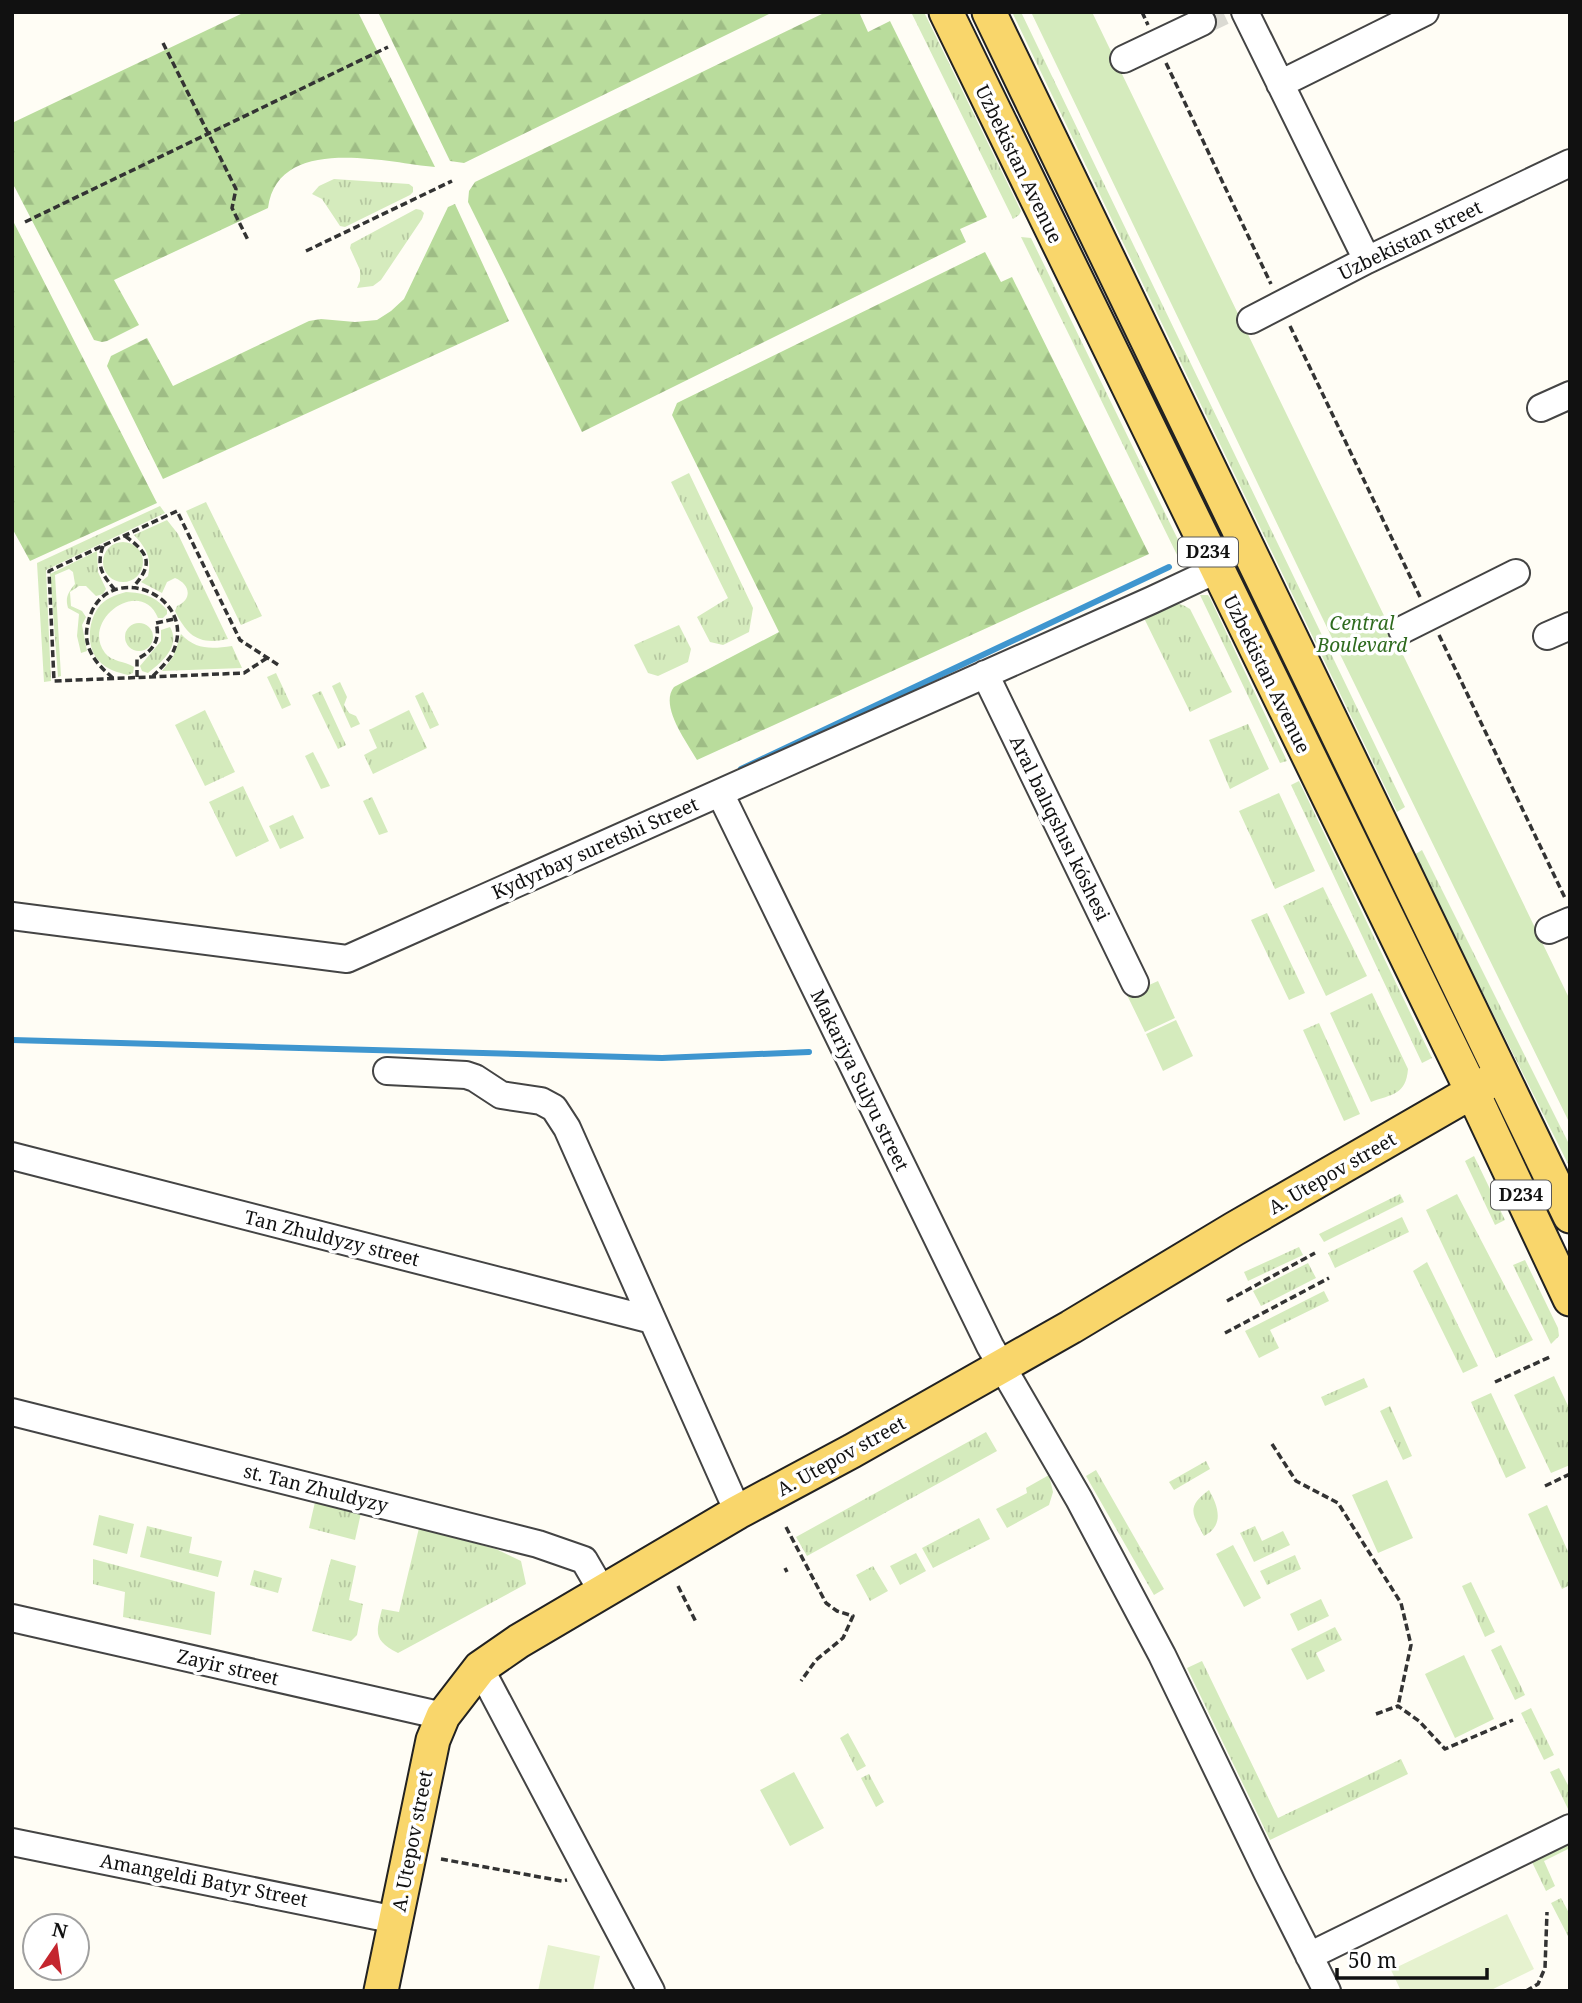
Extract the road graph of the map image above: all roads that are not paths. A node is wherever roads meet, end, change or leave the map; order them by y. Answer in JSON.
{"nodes":[{"id":1,"x":946,"y":12,"type":"edge"},
{"id":2,"x":989,"y":12,"type":"edge"},
{"id":3,"x":1245,"y":12,"type":"edge"},
{"id":4,"x":1425,"y":12,"type":"edge"},
{"id":5,"x":1202,"y":22,"type":"tunnel mouth"},
{"id":6,"x":1124,"y":59,"type":"dead end"},
{"id":7,"x":1280,"y":84,"type":"junction"},
{"id":8,"x":1570,"y":163,"type":"edge"},
{"id":9,"x":1367,"y":260,"type":"junction"},
{"id":10,"x":1251,"y":320,"type":"dead end"},
{"id":11,"x":1570,"y":395,"type":"edge"},
{"id":12,"x":1541,"y":408,"type":"dead end"},
{"id":13,"x":1216,"y":570,"type":"junction"},
{"id":14,"x":1516,"y":573,"type":"dead end"},
{"id":15,"x":1402,"y":630,"type":"dead end"},
{"id":16,"x":985,"y":674,"type":"junction"},
{"id":17,"x":720,"y":793,"type":"junction"},
{"id":18,"x":12,"y":916,"type":"edge"},
{"id":19,"x":1135,"y":983,"type":"dead end"},
{"id":20,"x":387,"y":1071,"type":"dead end"},
{"id":21,"x":1501,"y":1075,"type":"junction"},
{"id":22,"x":1472,"y":1091,"type":"junction"},
{"id":23,"x":12,"y":1156,"type":"edge"},
{"id":24,"x":1570,"y":1216,"type":"edge"},
{"id":25,"x":1570,"y":1299,"type":"edge"},
{"id":26,"x":652,"y":1320,"type":"junction"},
{"id":27,"x":1001,"y":1367,"type":"junction"},
{"id":28,"x":12,"y":1412,"type":"edge"},
{"id":29,"x":738,"y":1512,"type":"junction"},
{"id":30,"x":602,"y":1591,"type":"junction"},
{"id":31,"x":12,"y":1618,"type":"edge"},
{"id":32,"x":480,"y":1668,"type":"junction"},
{"id":33,"x":443,"y":1716,"type":"junction"},
{"id":34,"x":1570,"y":1828,"type":"edge"},
{"id":35,"x":12,"y":1842,"type":"edge"},
{"id":36,"x":396,"y":1920,"type":"junction"},
{"id":37,"x":1309,"y":1956,"type":"junction"},
{"id":38,"x":381,"y":1991,"type":"edge"},
{"id":39,"x":651,"y":1991,"type":"edge"},
{"id":40,"x":1327,"y":1991,"type":"edge"}],
"edges":[{"from":1,"to":13,"type":"main road","name":"Uzbekistan Avenue","number":"D234"},
{"from":2,"to":21,"type":"main road","name":"Uzbekistan Avenue","number":"D234"},
{"from":3,"to":7,"type":"street"},
{"from":4,"to":7,"type":"street"},
{"from":5,"to":6,"type":"street"},
{"from":7,"to":9,"type":"street"},
{"from":8,"to":9,"type":"street","name":"Uzbekistan street"},
{"from":9,"to":10,"type":"street","name":"Uzbekistan street"},
{"from":11,"to":12,"type":"street"},
{"from":13,"to":16,"type":"street","name":"Kydyrbay suretshi Street"},
{"from":13,"to":22,"type":"main road","name":"Uzbekistan Avenue","number":"D234"},
{"from":14,"to":15,"type":"street"},
{"from":16,"to":17,"type":"street","name":"Kydyrbay suretshi Street"},
{"from":16,"to":19,"type":"street","name":"Aral balıqshısı kóshesi"},
{"from":17,"to":18,"type":"street","name":"Kydyrbay suretshi Street"},
{"from":17,"to":27,"type":"street","name":"Makariya Sulyu street"},
{"from":20,"to":26,"type":"street"},
{"from":21,"to":22,"type":"main road","name":"A. Utepov street"},
{"from":21,"to":24,"type":"main road","name":"Uzbekistan Avenue","number":"D234"},
{"from":22,"to":25,"type":"main road","name":"Uzbekistan Avenue","number":"D234"},
{"from":22,"to":27,"type":"main road","name":"A. Utepov street"},
{"from":23,"to":26,"type":"street","name":"Tan Zhuldyzy street"},
{"from":26,"to":29,"type":"street"},
{"from":27,"to":29,"type":"main road","name":"A. Utepov street"},
{"from":27,"to":37,"type":"street","name":"Makariya Sulyu street"},
{"from":28,"to":30,"type":"street","name":"st. Tan Zhuldyzy"},
{"from":29,"to":30,"type":"main road","name":"A. Utepov street"},
{"from":30,"to":32,"type":"main road","name":"A. Utepov street"},
{"from":31,"to":33,"type":"street","name":"Zayir street"},
{"from":32,"to":33,"type":"main road","name":"A. Utepov street"},
{"from":32,"to":39,"type":"street"},
{"from":33,"to":36,"type":"main road","name":"A. Utepov street"},
{"from":34,"to":37,"type":"street"},
{"from":35,"to":36,"type":"street","name":"Amangeldi Batyr Street"},
{"from":36,"to":38,"type":"main road","name":"A. Utepov street"},
{"from":37,"to":40,"type":"street","name":"Makariya Sulyu street"}]}
